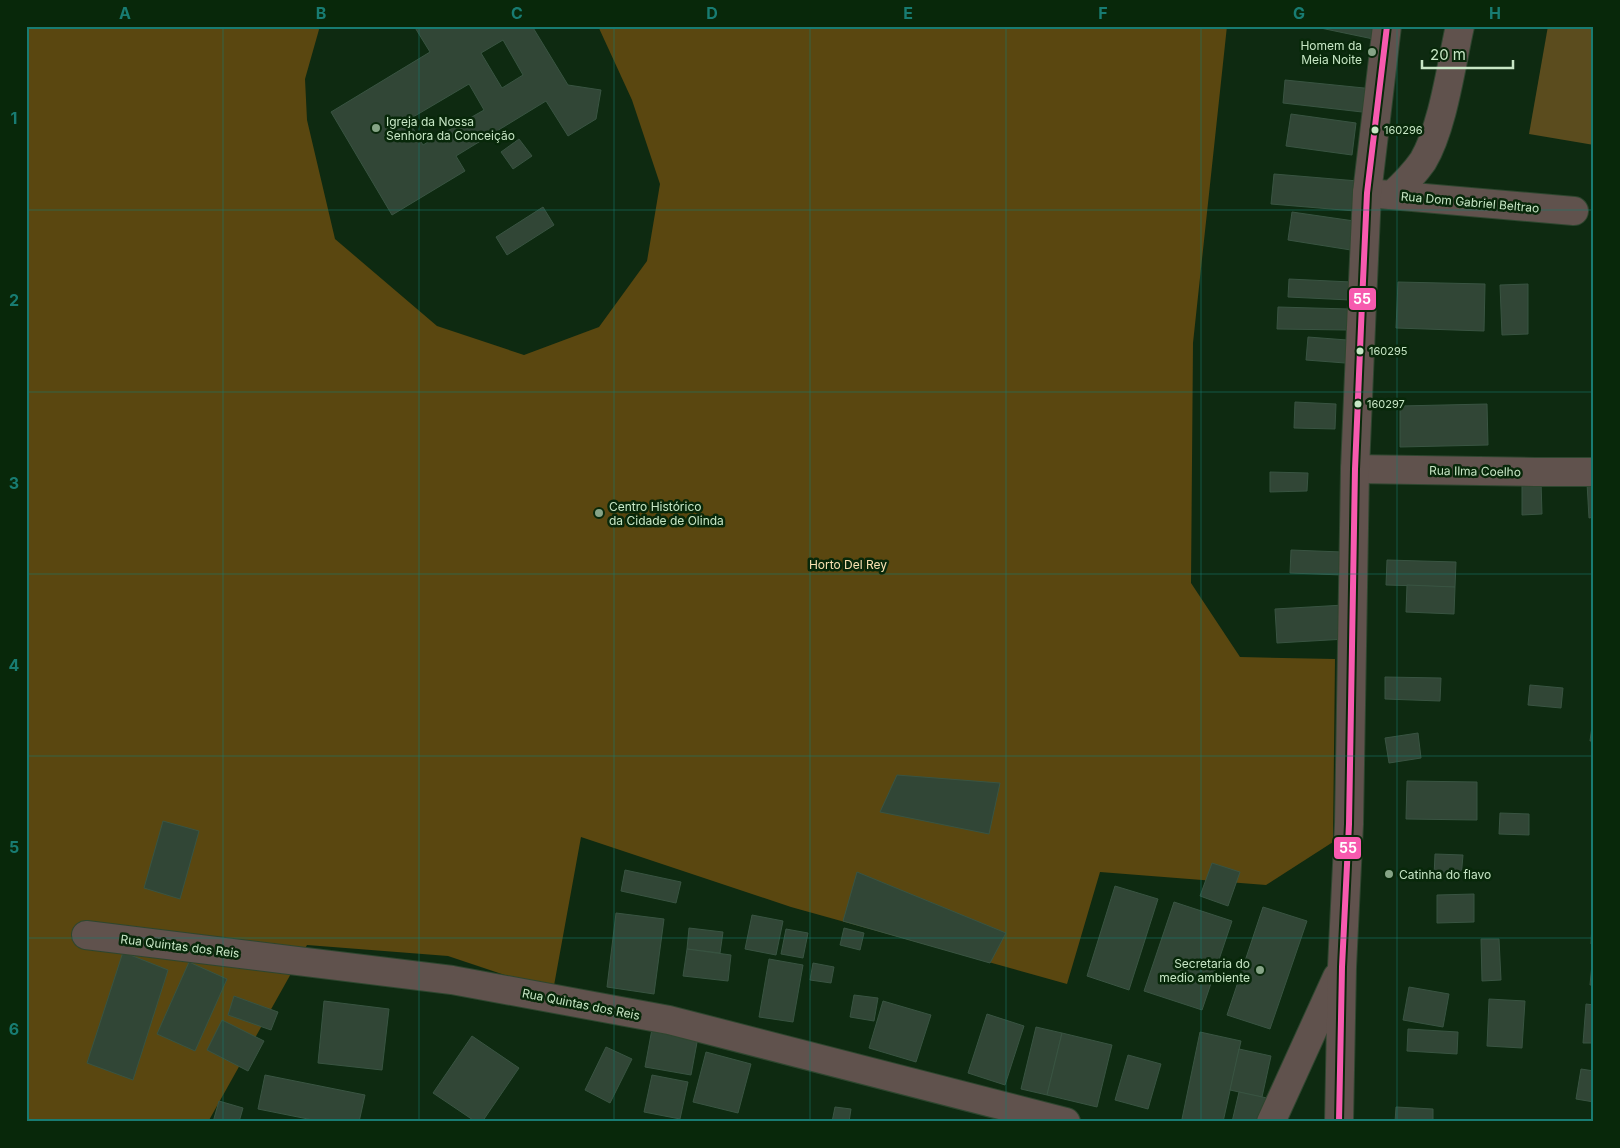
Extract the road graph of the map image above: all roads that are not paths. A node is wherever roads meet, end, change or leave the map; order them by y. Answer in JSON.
{"nodes":[{"id":1,"x":1387,"y":26,"type":"edge"},
{"id":2,"x":1460,"y":26,"type":"edge"},
{"id":3,"x":1380,"y":194,"type":"junction"},
{"id":4,"x":1574,"y":211,"type":"dead end"},
{"id":5,"x":1356,"y":469,"type":"junction"},
{"id":6,"x":1594,"y":472,"type":"edge"},
{"id":7,"x":86,"y":935,"type":"dead end"},
{"id":8,"x":1342,"y":967,"type":"junction"},
{"id":9,"x":1066,"y":1122,"type":"edge"},
{"id":10,"x":1272,"y":1122,"type":"edge"},
{"id":11,"x":1339,"y":1122,"type":"edge"}],
"edges":[{"from":1,"to":3,"type":"street"},
{"from":2,"to":3,"type":"street"},
{"from":3,"to":4,"type":"street","name":"Rua Dom Gabriel Beltrao"},
{"from":3,"to":5,"type":"street"},
{"from":5,"to":6,"type":"street","name":"Rua Ilma Coelho"},
{"from":5,"to":8,"type":"street"},
{"from":7,"to":9,"type":"street","name":"Rua Quintas dos Reis"},
{"from":8,"to":10,"type":"street"},
{"from":8,"to":11,"type":"street"}]}
